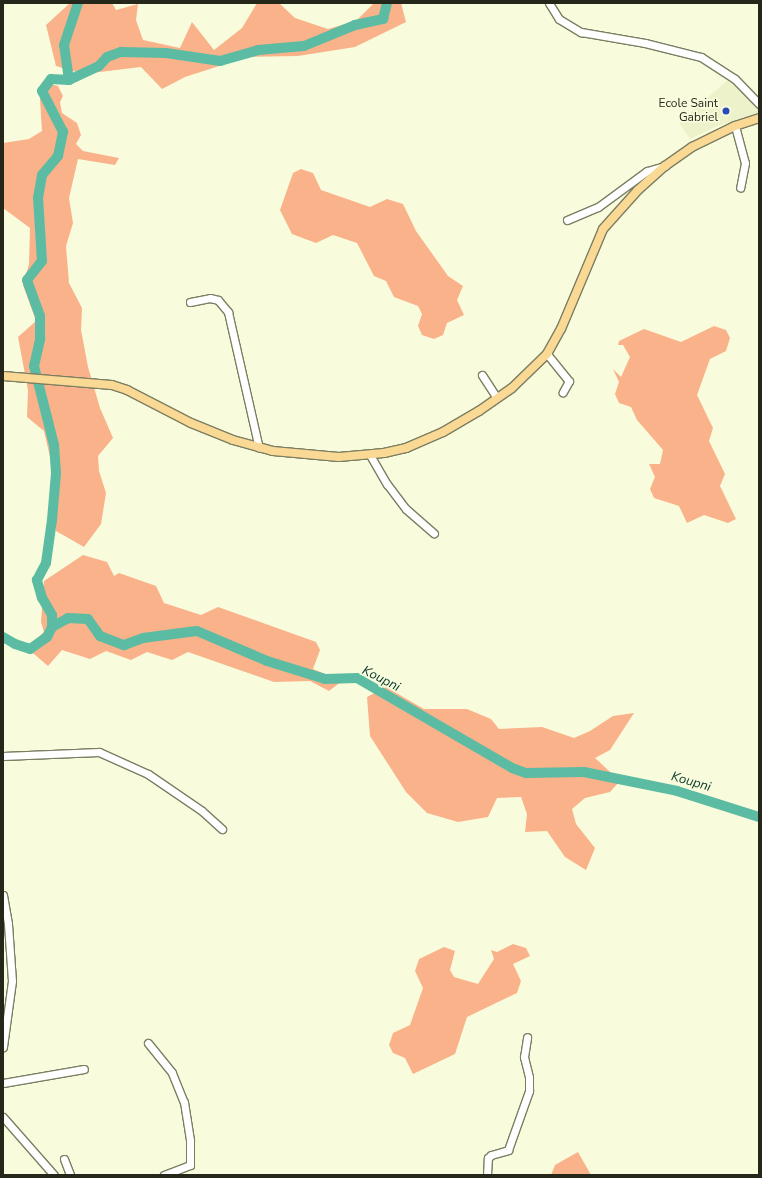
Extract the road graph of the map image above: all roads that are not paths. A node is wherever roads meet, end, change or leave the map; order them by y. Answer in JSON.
{"nodes":[{"id":1,"x":549,"y":3,"type":"edge"},
{"id":2,"x":759,"y":104,"type":"edge"},
{"id":3,"x":759,"y":118,"type":"edge"},
{"id":4,"x":735,"y":126,"type":"junction"},
{"id":5,"x":665,"y":166,"type":"junction"},
{"id":6,"x":740,"y":188,"type":"dead end"},
{"id":7,"x":567,"y":220,"type":"dead end"},
{"id":8,"x":190,"y":302,"type":"dead end"},
{"id":9,"x":547,"y":354,"type":"junction"},
{"id":10,"x":482,"y":375,"type":"dead end"},
{"id":11,"x":3,"y":376,"type":"edge"},
{"id":12,"x":563,"y":392,"type":"dead end"},
{"id":13,"x":497,"y":398,"type":"junction"},
{"id":14,"x":259,"y":448,"type":"junction"},
{"id":15,"x":370,"y":455,"type":"junction"},
{"id":16,"x":434,"y":533,"type":"dead end"},
{"id":17,"x":3,"y":756,"type":"edge"},
{"id":18,"x":222,"y":829,"type":"dead end"},
{"id":19,"x":3,"y":895,"type":"edge"},
{"id":20,"x":6,"y":935,"type":"edge"},
{"id":21,"x":527,"y":1037,"type":"dead end"},
{"id":22,"x":148,"y":1043,"type":"dead end"},
{"id":23,"x":3,"y":1047,"type":"edge"},
{"id":24,"x":84,"y":1069,"type":"dead end"},
{"id":25,"x":3,"y":1083,"type":"edge"},
{"id":26,"x":3,"y":1117,"type":"edge"},
{"id":27,"x":64,"y":1159,"type":"dead end"},
{"id":28,"x":54,"y":1175,"type":"edge"},
{"id":29,"x":70,"y":1175,"type":"edge"},
{"id":30,"x":164,"y":1175,"type":"edge"},
{"id":31,"x":487,"y":1175,"type":"edge"}],
"edges":[{"from":1,"to":2,"type":"street"},
{"from":3,"to":4,"type":"main road"},
{"from":4,"to":5,"type":"main road"},
{"from":4,"to":6,"type":"street"},
{"from":5,"to":7,"type":"street"},
{"from":5,"to":9,"type":"main road"},
{"from":8,"to":14,"type":"street"},
{"from":9,"to":12,"type":"street"},
{"from":9,"to":13,"type":"main road"},
{"from":10,"to":13,"type":"street"},
{"from":11,"to":14,"type":"main road"},
{"from":13,"to":15,"type":"main road"},
{"from":14,"to":15,"type":"main road"},
{"from":15,"to":16,"type":"street"},
{"from":17,"to":18,"type":"street"},
{"from":19,"to":20,"type":"street"},
{"from":20,"to":23,"type":"street"},
{"from":21,"to":31,"type":"street"},
{"from":22,"to":30,"type":"street"},
{"from":24,"to":25,"type":"street"},
{"from":26,"to":28,"type":"street"},
{"from":27,"to":29,"type":"street"}]}
